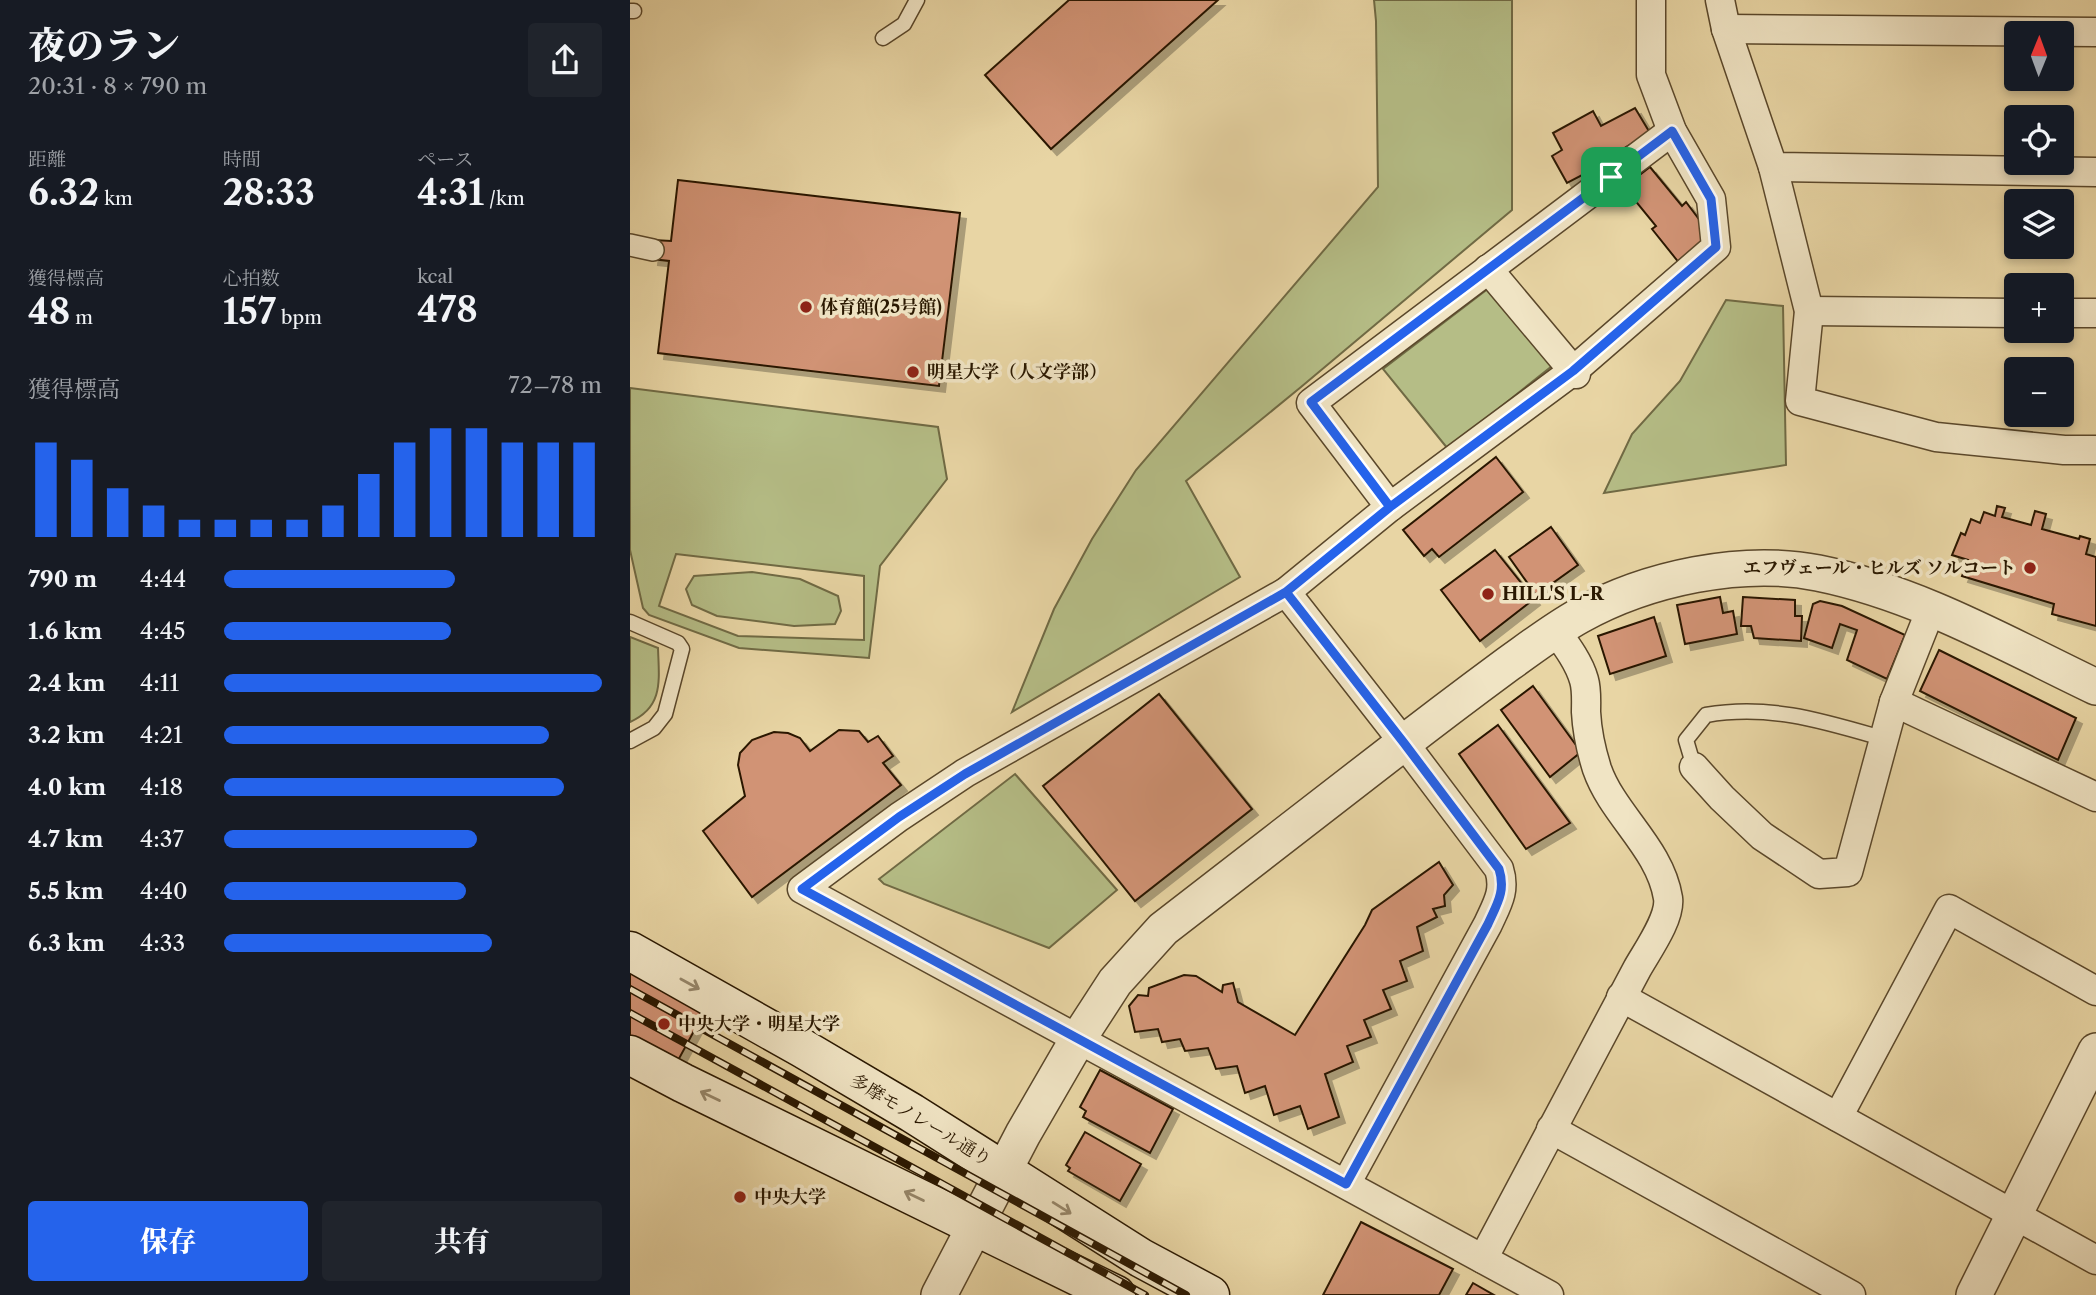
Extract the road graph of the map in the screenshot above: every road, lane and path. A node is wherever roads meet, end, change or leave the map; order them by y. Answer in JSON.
{"nodes":[{"id":1,"x":917,"y":0,"type":"edge"},
{"id":2,"x":1651,"y":0,"type":"edge"},
{"id":3,"x":1720,"y":0,"type":"edge"},
{"id":4,"x":1726,"y":29,"type":"junction"},
{"id":5,"x":2096,"y":32,"type":"edge"},
{"id":6,"x":883,"y":38,"type":"dead end"},
{"id":7,"x":1672,"y":131,"type":"junction"},
{"id":8,"x":1773,"y":167,"type":"junction"},
{"id":9,"x":2096,"y":172,"type":"edge"},
{"id":10,"x":630,"y":245,"type":"edge"},
{"id":11,"x":653,"y":250,"type":"dead end"},
{"id":12,"x":1488,"y":269,"type":"junction"},
{"id":13,"x":1809,"y":311,"type":"junction"},
{"id":14,"x":2004,"y":313,"type":"edge"},
{"id":15,"x":2074,"y":313,"type":"edge"},
{"id":16,"x":2096,"y":313,"type":"edge"},
{"id":17,"x":1575,"y":372,"type":"junction"},
{"id":18,"x":2096,"y":450,"type":"edge"},
{"id":19,"x":1390,"y":507,"type":"junction"},
{"id":20,"x":1286,"y":592,"type":"junction"},
{"id":21,"x":1931,"y":609,"type":"junction"},
{"id":22,"x":630,"y":622,"type":"edge"},
{"id":23,"x":1555,"y":630,"type":"junction"},
{"id":24,"x":2096,"y":687,"type":"edge"},
{"id":25,"x":1894,"y":702,"type":"junction"},
{"id":26,"x":1885,"y":739,"type":"junction"},
{"id":27,"x":630,"y":741,"type":"edge"},
{"id":28,"x":1404,"y":743,"type":"junction"},
{"id":29,"x":1694,"y":767,"type":"joint"},
{"id":30,"x":2096,"y":797,"type":"edge"},
{"id":31,"x":630,"y":951,"type":"edge"},
{"id":32,"x":2096,"y":991,"type":"edge"},
{"id":33,"x":1620,"y":997,"type":"junction"},
{"id":34,"x":1078,"y":1039,"type":"junction"},
{"id":35,"x":2096,"y":1051,"type":"edge"},
{"id":36,"x":630,"y":1055,"type":"edge"},
{"id":37,"x":1838,"y":1117,"type":"junction"},
{"id":38,"x":1551,"y":1129,"type":"junction"},
{"id":39,"x":1004,"y":1171,"type":"junction"},
{"id":40,"x":1346,"y":1184,"type":"junction"},
{"id":41,"x":2014,"y":1215,"type":"junction"},
{"id":42,"x":975,"y":1226,"type":"junction"},
{"id":43,"x":1483,"y":1259,"type":"junction"},
{"id":44,"x":2096,"y":1260,"type":"edge"},
{"id":45,"x":939,"y":1295,"type":"edge"},
{"id":46,"x":1116,"y":1295,"type":"edge"},
{"id":47,"x":1210,"y":1295,"type":"edge"},
{"id":48,"x":1549,"y":1295,"type":"edge"},
{"id":49,"x":1851,"y":1295,"type":"edge"},
{"id":50,"x":1974,"y":1295,"type":"edge"}],
"edges":[{"from":1,"to":6,"type":"lane"},
{"from":2,"to":7,"type":"street"},
{"from":3,"to":4,"type":"street"},
{"from":4,"to":5,"type":"street"},
{"from":4,"to":8,"type":"street"},
{"from":7,"to":12,"type":"street"},
{"from":7,"to":17,"type":"street"},
{"from":8,"to":9,"type":"street"},
{"from":8,"to":13,"type":"street"},
{"from":10,"to":11,"type":"street"},
{"from":12,"to":17,"type":"street"},
{"from":12,"to":19,"type":"street"},
{"from":13,"to":14,"type":"street"},
{"from":13,"to":18,"type":"street"},
{"from":15,"to":16,"type":"street"},
{"from":17,"to":19,"type":"street"},
{"from":19,"to":20,"type":"street"},
{"from":20,"to":28,"type":"street"},
{"from":20,"to":34,"type":"street"},
{"from":21,"to":23,"type":"street"},
{"from":21,"to":24,"type":"street"},
{"from":21,"to":25,"type":"street"},
{"from":22,"to":27,"type":"lane"},
{"from":23,"to":28,"type":"street"},
{"from":23,"to":33,"type":"street"},
{"from":25,"to":26,"type":"street"},
{"from":25,"to":30,"type":"street"},
{"from":26,"to":29,"type":"lane"},
{"from":26,"to":29,"type":"street"},
{"from":28,"to":34,"type":"street"},
{"from":28,"to":40,"type":"street"},
{"from":31,"to":39,"type":"main road","name":"多摩モノレール通り","one_way":true},
{"from":32,"to":37,"type":"street"},
{"from":33,"to":37,"type":"street"},
{"from":33,"to":38,"type":"street"},
{"from":34,"to":39,"type":"street"},
{"from":34,"to":40,"type":"street"},
{"from":35,"to":41,"type":"street"},
{"from":42,"to":36,"type":"main road","one_way":true},
{"from":37,"to":41,"type":"street"},
{"from":38,"to":43,"type":"street"},
{"from":38,"to":49,"type":"street"},
{"from":39,"to":42,"type":"street"},
{"from":39,"to":47,"type":"main road","name":"多摩モノレール通り","one_way":true},
{"from":40,"to":43,"type":"street"},
{"from":41,"to":44,"type":"street"},
{"from":41,"to":50,"type":"street"},
{"from":42,"to":45,"type":"street"},
{"from":42,"to":46,"type":"main road"},
{"from":43,"to":48,"type":"street"}]}
